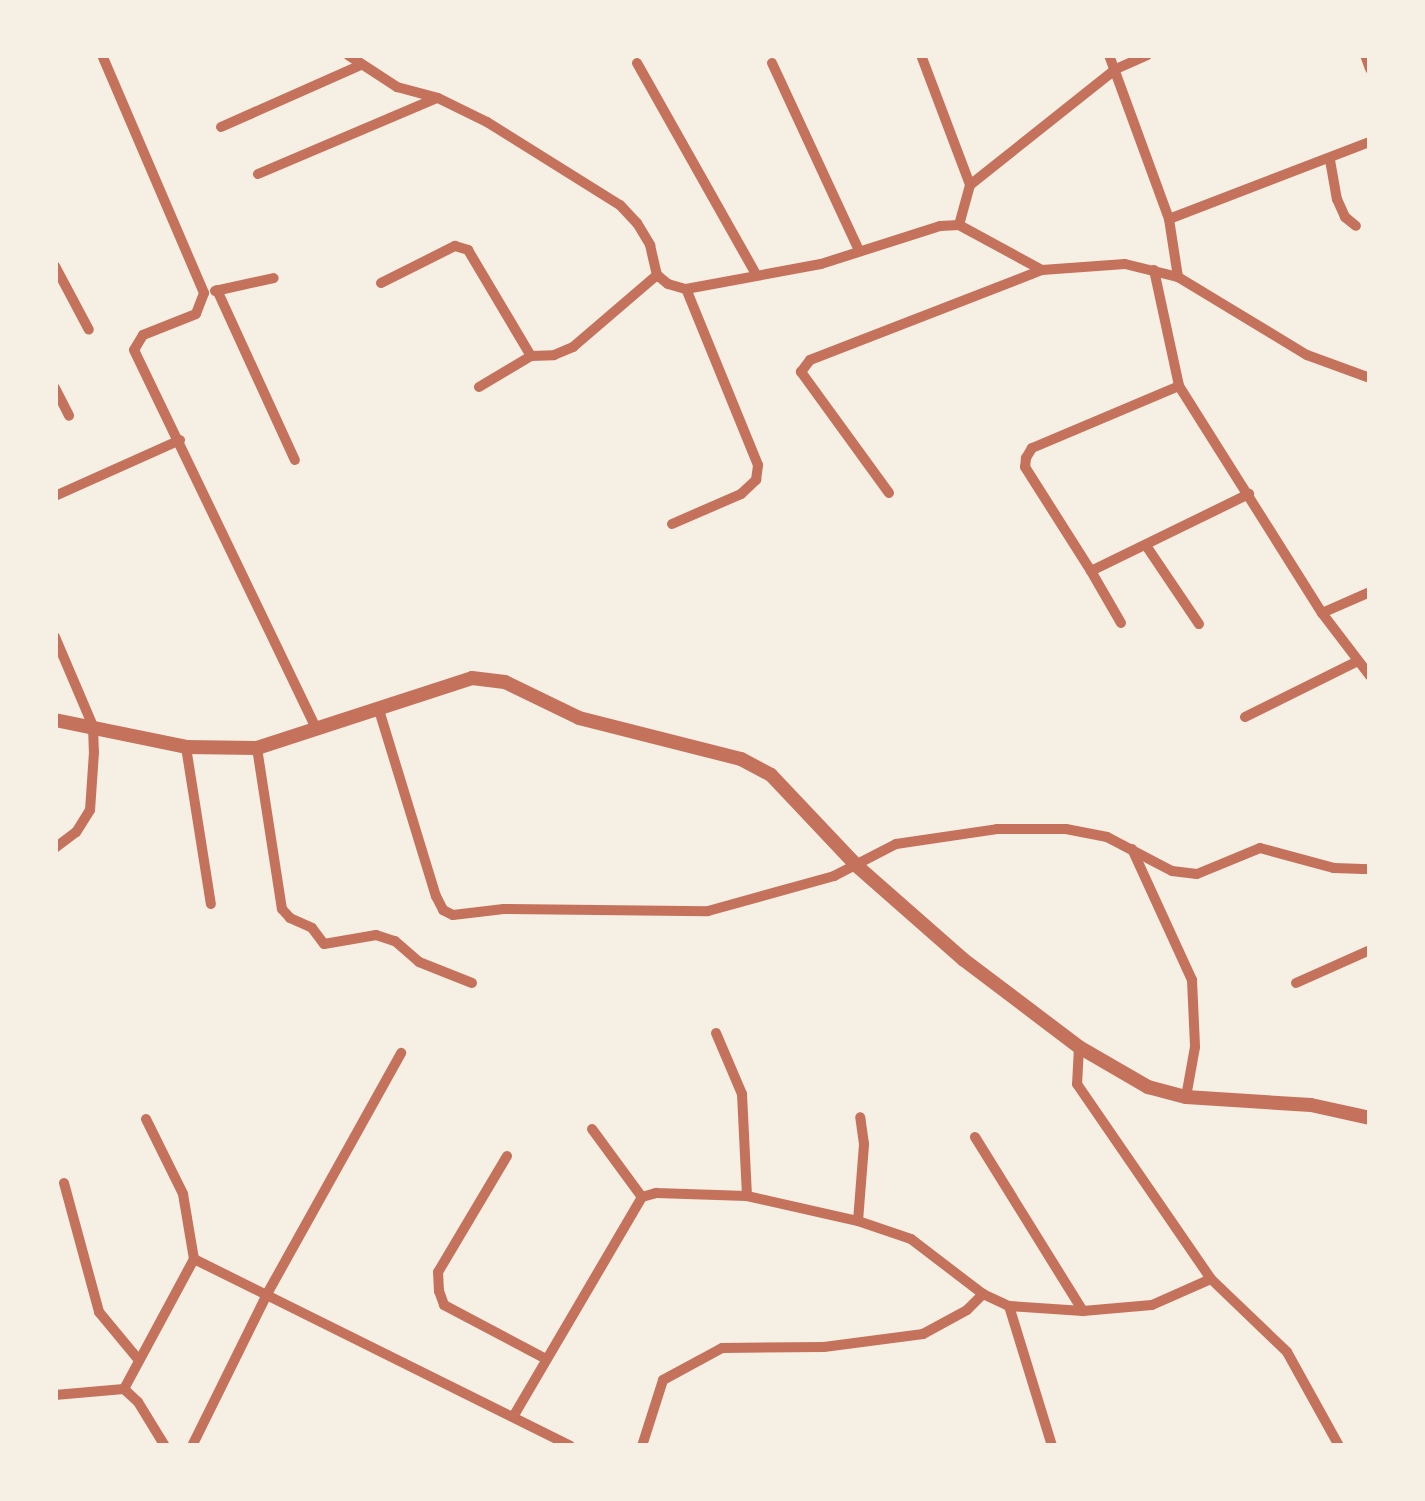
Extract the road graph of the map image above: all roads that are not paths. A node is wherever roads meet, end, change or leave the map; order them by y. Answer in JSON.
{"nodes":[{"id":1,"x":102,"y":55,"type":"edge"},
{"id":2,"x":348,"y":55,"type":"edge"},
{"id":3,"x":920,"y":55,"type":"edge"},
{"id":4,"x":1109,"y":55,"type":"edge"},
{"id":5,"x":1147,"y":55,"type":"edge"},
{"id":6,"x":1365,"y":55,"type":"edge"},
{"id":7,"x":637,"y":63,"type":"dead end"},
{"id":8,"x":772,"y":63,"type":"dead end"},
{"id":9,"x":360,"y":66,"type":"junction"},
{"id":10,"x":1370,"y":69,"type":"edge"},
{"id":11,"x":1116,"y":70,"type":"junction"},
{"id":12,"x":438,"y":98,"type":"junction"},
{"id":13,"x":221,"y":127,"type":"dead end"},
{"id":14,"x":1370,"y":142,"type":"edge"},
{"id":15,"x":1330,"y":160,"type":"junction"},
{"id":16,"x":258,"y":174,"type":"dead end"},
{"id":17,"x":970,"y":185,"type":"junction"},
{"id":18,"x":1169,"y":219,"type":"junction"},
{"id":19,"x":960,"y":225,"type":"junction"},
{"id":20,"x":1356,"y":226,"type":"dead end"},
{"id":21,"x":859,"y":250,"type":"junction"},
{"id":22,"x":55,"y":266,"type":"edge"},
{"id":23,"x":1042,"y":270,"type":"junction"},
{"id":24,"x":1154,"y":270,"type":"junction"},
{"id":25,"x":756,"y":274,"type":"junction"},
{"id":26,"x":657,"y":275,"type":"junction"},
{"id":27,"x":1178,"y":277,"type":"junction"},
{"id":28,"x":274,"y":278,"type":"dead end"},
{"id":29,"x":381,"y":282,"type":"dead end"},
{"id":30,"x":686,"y":288,"type":"junction"},
{"id":31,"x":217,"y":290,"type":"junction"},
{"id":32,"x":204,"y":293,"type":"junction"},
{"id":33,"x":89,"y":330,"type":"dead end"},
{"id":34,"x":531,"y":356,"type":"junction"},
{"id":35,"x":1370,"y":378,"type":"edge"},
{"id":36,"x":1179,"y":386,"type":"junction"},
{"id":37,"x":479,"y":387,"type":"dead end"},
{"id":38,"x":55,"y":388,"type":"edge"},
{"id":39,"x":69,"y":416,"type":"dead end"},
{"id":40,"x":180,"y":440,"type":"junction"},
{"id":41,"x":295,"y":460,"type":"dead end"},
{"id":42,"x":889,"y":493,"type":"dead end"},
{"id":43,"x":1249,"y":494,"type":"junction"},
{"id":44,"x":55,"y":496,"type":"edge"},
{"id":45,"x":672,"y":524,"type":"dead end"},
{"id":46,"x":1147,"y":547,"type":"junction"},
{"id":47,"x":1091,"y":571,"type":"junction"},
{"id":48,"x":1370,"y":592,"type":"edge"},
{"id":49,"x":1322,"y":613,"type":"junction"},
{"id":50,"x":1121,"y":623,"type":"dead end"},
{"id":51,"x":1198,"y":624,"type":"dead end"},
{"id":52,"x":55,"y":637,"type":"edge"},
{"id":53,"x":1358,"y":661,"type":"junction"},
{"id":54,"x":1370,"y":676,"type":"edge"},
{"id":55,"x":378,"y":710,"type":"junction"},
{"id":56,"x":1244,"y":716,"type":"dead end"},
{"id":57,"x":55,"y":720,"type":"edge"},
{"id":58,"x":92,"y":726,"type":"junction"},
{"id":59,"x":317,"y":730,"type":"junction"},
{"id":60,"x":186,"y":747,"type":"junction"},
{"id":61,"x":257,"y":748,"type":"junction"},
{"id":62,"x":55,"y":848,"type":"edge"},
{"id":63,"x":1132,"y":848,"type":"junction"},
{"id":64,"x":857,"y":866,"type":"junction"},
{"id":65,"x":1370,"y":868,"type":"edge"},
{"id":66,"x":211,"y":904,"type":"dead end"},
{"id":67,"x":1370,"y":950,"type":"edge"},
{"id":68,"x":472,"y":983,"type":"dead end"},
{"id":69,"x":1296,"y":983,"type":"dead end"},
{"id":70,"x":716,"y":1033,"type":"dead end"},
{"id":71,"x":1080,"y":1047,"type":"junction"},
{"id":72,"x":401,"y":1053,"type":"dead end"},
{"id":73,"x":1186,"y":1097,"type":"junction"},
{"id":74,"x":860,"y":1118,"type":"dead end"},
{"id":75,"x":1370,"y":1118,"type":"edge"},
{"id":76,"x":146,"y":1119,"type":"dead end"},
{"id":77,"x":592,"y":1129,"type":"dead end"},
{"id":78,"x":975,"y":1137,"type":"dead end"},
{"id":79,"x":507,"y":1156,"type":"dead end"},
{"id":80,"x":64,"y":1183,"type":"dead end"},
{"id":81,"x":747,"y":1196,"type":"junction"},
{"id":82,"x":642,"y":1197,"type":"junction"},
{"id":83,"x":858,"y":1221,"type":"junction"},
{"id":84,"x":194,"y":1259,"type":"junction"},
{"id":85,"x":1211,"y":1279,"type":"junction"},
{"id":86,"x":268,"y":1294,"type":"junction"},
{"id":87,"x":983,"y":1294,"type":"junction"},
{"id":88,"x":1009,"y":1306,"type":"junction"},
{"id":89,"x":1083,"y":1312,"type":"junction"},
{"id":90,"x":138,"y":1358,"type":"junction"},
{"id":91,"x":544,"y":1358,"type":"junction"},
{"id":92,"x":124,"y":1389,"type":"junction"},
{"id":93,"x":55,"y":1395,"type":"edge"},
{"id":94,"x":512,"y":1417,"type":"junction"},
{"id":95,"x":165,"y":1446,"type":"edge"},
{"id":96,"x":192,"y":1446,"type":"edge"},
{"id":97,"x":570,"y":1446,"type":"edge"},
{"id":98,"x":642,"y":1446,"type":"edge"},
{"id":99,"x":1052,"y":1446,"type":"edge"},
{"id":100,"x":1339,"y":1446,"type":"edge"}],
"edges":[{"from":1,"to":32,"type":"street"},
{"from":2,"to":9,"type":"street"},
{"from":3,"to":17,"type":"street"},
{"from":4,"to":11,"type":"street"},
{"from":5,"to":11,"type":"street"},
{"from":6,"to":10,"type":"street"},
{"from":7,"to":25,"type":"street"},
{"from":8,"to":21,"type":"street"},
{"from":9,"to":12,"type":"street"},
{"from":9,"to":13,"type":"street"},
{"from":11,"to":17,"type":"street"},
{"from":11,"to":18,"type":"street"},
{"from":12,"to":16,"type":"street"},
{"from":12,"to":26,"type":"street"},
{"from":14,"to":15,"type":"street"},
{"from":15,"to":18,"type":"street"},
{"from":15,"to":20,"type":"street"},
{"from":17,"to":19,"type":"street"},
{"from":18,"to":27,"type":"street"},
{"from":19,"to":21,"type":"street"},
{"from":19,"to":23,"type":"street"},
{"from":21,"to":25,"type":"street"},
{"from":22,"to":33,"type":"street"},
{"from":23,"to":24,"type":"street"},
{"from":23,"to":42,"type":"street"},
{"from":24,"to":27,"type":"street"},
{"from":24,"to":36,"type":"street"},
{"from":25,"to":30,"type":"street"},
{"from":26,"to":30,"type":"street"},
{"from":26,"to":34,"type":"street"},
{"from":27,"to":35,"type":"street"},
{"from":28,"to":31,"type":"street"},
{"from":29,"to":34,"type":"street"},
{"from":30,"to":45,"type":"street"},
{"from":31,"to":32,"type":"street"},
{"from":31,"to":41,"type":"street"},
{"from":32,"to":40,"type":"street"},
{"from":34,"to":37,"type":"street"},
{"from":36,"to":43,"type":"street"},
{"from":36,"to":47,"type":"street"},
{"from":38,"to":39,"type":"street"},
{"from":40,"to":44,"type":"street"},
{"from":40,"to":59,"type":"street"},
{"from":43,"to":46,"type":"street"},
{"from":43,"to":49,"type":"street"},
{"from":46,"to":47,"type":"street"},
{"from":46,"to":51,"type":"street"},
{"from":47,"to":50,"type":"street"},
{"from":48,"to":49,"type":"street"},
{"from":49,"to":53,"type":"street"},
{"from":52,"to":58,"type":"street"},
{"from":53,"to":54,"type":"street"},
{"from":53,"to":56,"type":"street"},
{"from":55,"to":59,"type":"street"},
{"from":55,"to":64,"type":"street"},
{"from":55,"to":64,"type":"street"},
{"from":57,"to":58,"type":"street"},
{"from":58,"to":60,"type":"street"},
{"from":58,"to":62,"type":"street"},
{"from":59,"to":61,"type":"street"},
{"from":60,"to":61,"type":"street"},
{"from":60,"to":66,"type":"street"},
{"from":61,"to":68,"type":"street"},
{"from":63,"to":64,"type":"street"},
{"from":63,"to":65,"type":"street"},
{"from":63,"to":73,"type":"street"},
{"from":64,"to":71,"type":"street"},
{"from":67,"to":69,"type":"street"},
{"from":70,"to":81,"type":"street"},
{"from":71,"to":73,"type":"street"},
{"from":71,"to":85,"type":"street"},
{"from":72,"to":86,"type":"street"},
{"from":73,"to":75,"type":"street"},
{"from":74,"to":83,"type":"street"},
{"from":76,"to":84,"type":"street"},
{"from":77,"to":82,"type":"street"},
{"from":78,"to":89,"type":"street"},
{"from":79,"to":91,"type":"street"},
{"from":80,"to":90,"type":"street"},
{"from":81,"to":82,"type":"street"},
{"from":81,"to":83,"type":"street"},
{"from":82,"to":91,"type":"street"},
{"from":83,"to":87,"type":"street"},
{"from":84,"to":86,"type":"street"},
{"from":84,"to":90,"type":"street"},
{"from":85,"to":89,"type":"street"},
{"from":85,"to":100,"type":"street"},
{"from":86,"to":94,"type":"street"},
{"from":86,"to":96,"type":"street"},
{"from":87,"to":88,"type":"street"},
{"from":87,"to":98,"type":"street"},
{"from":88,"to":89,"type":"street"},
{"from":88,"to":99,"type":"street"},
{"from":90,"to":92,"type":"street"},
{"from":91,"to":94,"type":"street"},
{"from":92,"to":93,"type":"street"},
{"from":92,"to":95,"type":"street"},
{"from":94,"to":97,"type":"street"}]}
